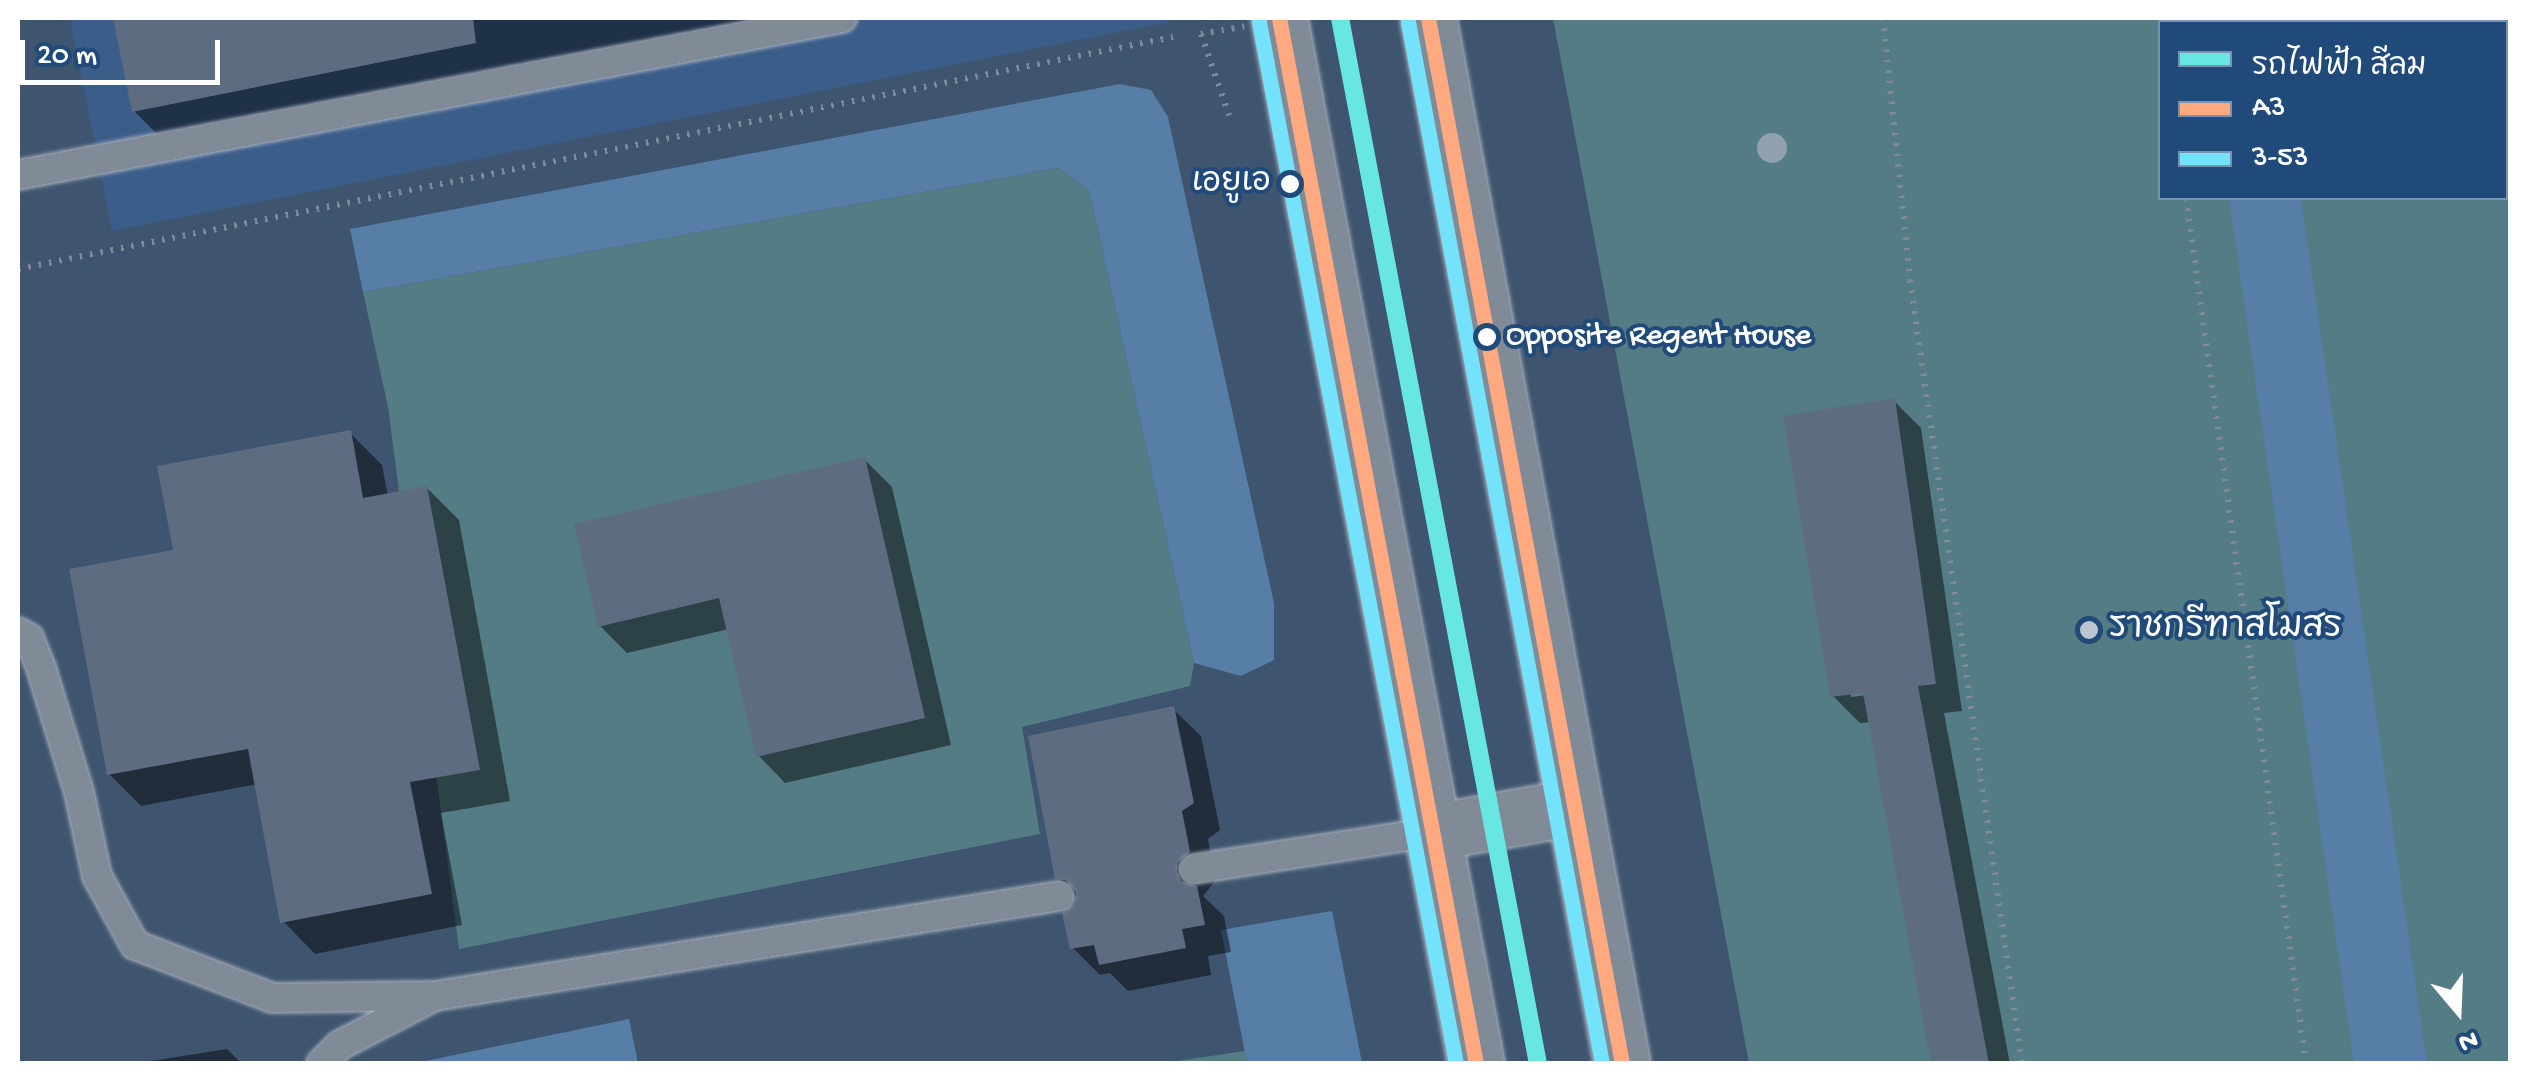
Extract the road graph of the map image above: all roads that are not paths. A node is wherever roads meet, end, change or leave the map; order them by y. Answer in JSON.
{"nodes":[{"id":1,"x":842,"y":18,"type":"edge"},
{"id":2,"x":1279,"y":18,"type":"edge"},
{"id":3,"x":1428,"y":18,"type":"edge"},
{"id":4,"x":18,"y":175,"type":"edge"},
{"id":5,"x":18,"y":632,"type":"edge"},
{"id":6,"x":1574,"y":807,"type":"junction"},
{"id":7,"x":1433,"y":832,"type":"junction"},
{"id":8,"x":1194,"y":869,"type":"dead end"},
{"id":9,"x":1059,"y":896,"type":"dead end"},
{"id":10,"x":435,"y":996,"type":"junction"},
{"id":11,"x":321,"y":1064,"type":"edge"},
{"id":12,"x":1476,"y":1064,"type":"edge"},
{"id":13,"x":1622,"y":1064,"type":"edge"}],
"edges":[{"from":1,"to":4,"type":"lane"},
{"from":2,"to":7,"type":"main road"},
{"from":3,"to":6,"type":"main road"},
{"from":5,"to":10,"type":"lane"},
{"from":6,"to":7,"type":"main road"},
{"from":6,"to":13,"type":"main road"},
{"from":7,"to":8,"type":"lane"},
{"from":7,"to":12,"type":"main road"},
{"from":9,"to":10,"type":"lane"},
{"from":10,"to":11,"type":"lane"}]}
